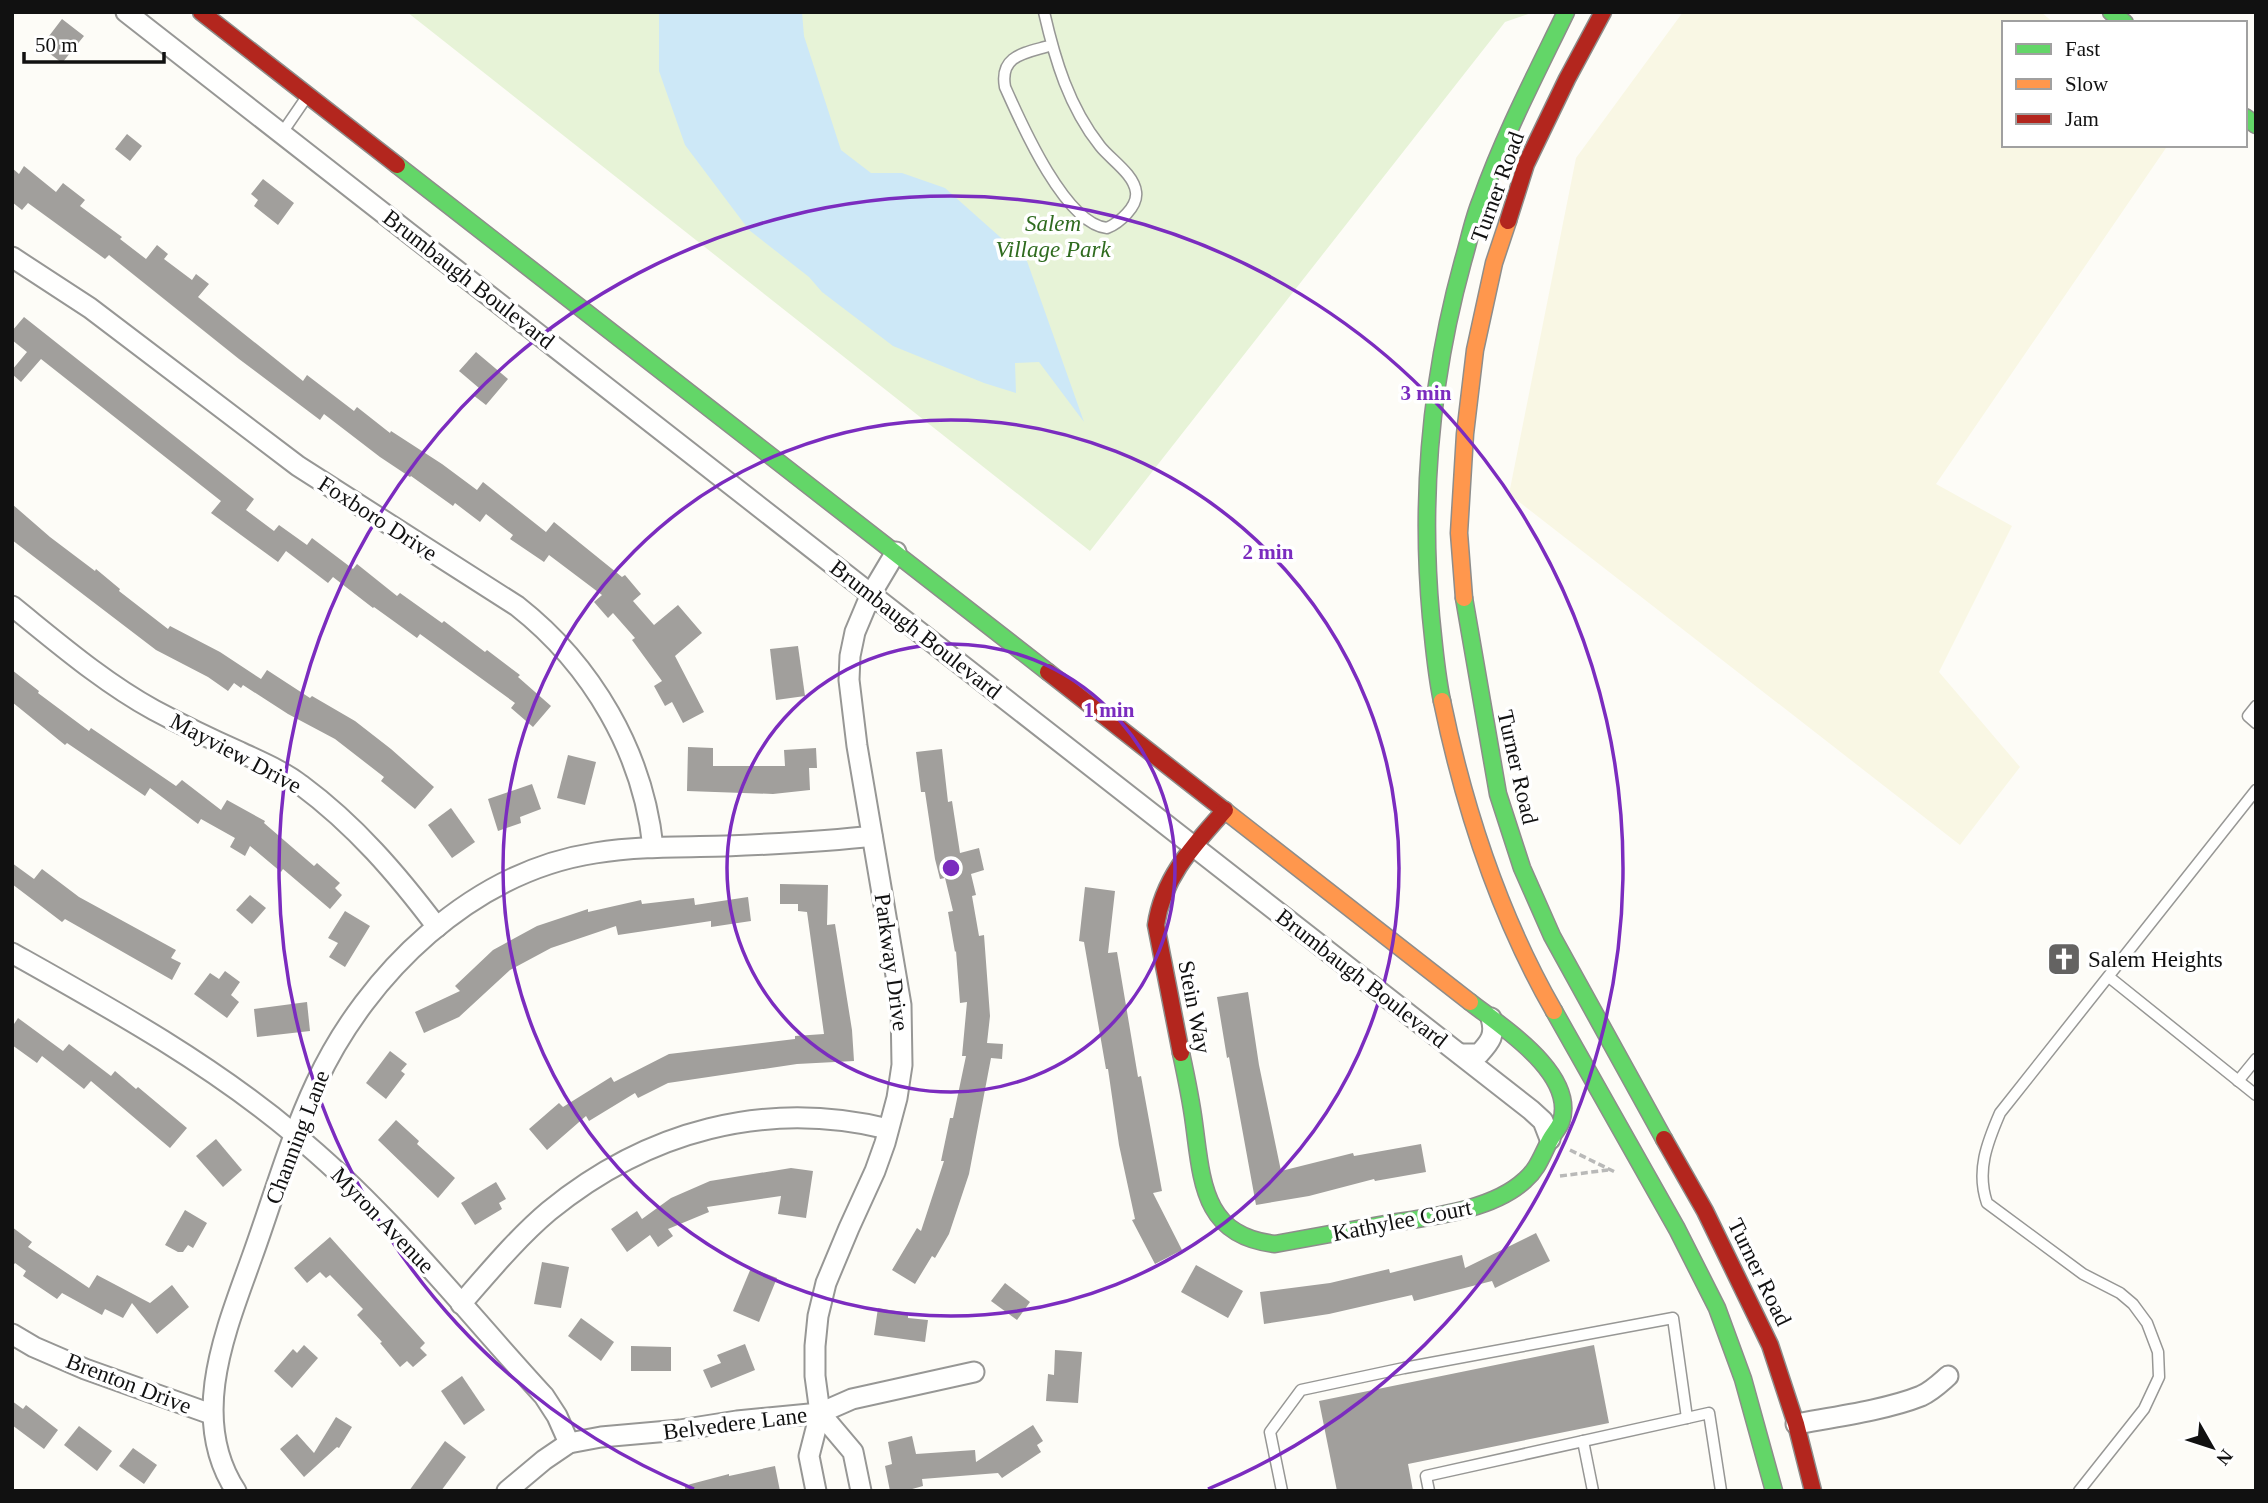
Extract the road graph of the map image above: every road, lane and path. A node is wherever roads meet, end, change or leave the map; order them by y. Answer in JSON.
{"nodes":[{"id":1,"x":127,"y":12,"type":"edge"},
{"id":2,"x":201,"y":12,"type":"edge"},
{"id":3,"x":1044,"y":12,"type":"edge"},
{"id":4,"x":1566,"y":12,"type":"edge"},
{"id":5,"x":1603,"y":12,"type":"edge"},
{"id":6,"x":1052,"y":45,"type":"junction"},
{"id":7,"x":308,"y":94,"type":"junction"},
{"id":8,"x":282,"y":133,"type":"junction"},
{"id":9,"x":12,"y":257,"type":"edge"},
{"id":10,"x":896,"y":552,"type":"junction"},
{"id":11,"x":871,"y":594,"type":"junction"},
{"id":12,"x":12,"y":606,"type":"edge"},
{"id":13,"x":2256,"y":706,"type":"edge"},
{"id":14,"x":2256,"y":723,"type":"edge"},
{"id":15,"x":2256,"y":790,"type":"edge"},
{"id":16,"x":1225,"y":810,"type":"junction"},
{"id":17,"x":872,"y":836,"type":"junction"},
{"id":18,"x":1193,"y":846,"type":"junction"},
{"id":19,"x":653,"y":847,"type":"junction"},
{"id":20,"x":437,"y":927,"type":"junction"},
{"id":21,"x":12,"y":953,"type":"edge"},
{"id":22,"x":2109,"y":977,"type":"junction"},
{"id":23,"x":1491,"y":1018,"type":"junction"},
{"id":24,"x":1460,"y":1054,"type":"junction"},
{"id":25,"x":2256,"y":1059,"type":"edge"},
{"id":26,"x":2238,"y":1081,"type":"junction"},
{"id":27,"x":2256,"y":1095,"type":"edge"},
{"id":28,"x":888,"y":1129,"type":"junction"},
{"id":29,"x":296,"y":1135,"type":"junction"},
{"id":30,"x":1550,"y":1139,"type":"junction"},
{"id":31,"x":1610,"y":1170,"type":"junction"},
{"id":32,"x":1619,"y":1174,"type":"dead end"},
{"id":33,"x":1526,"y":1180,"type":"junction"},
{"id":34,"x":1228,"y":1227,"type":"joint"},
{"id":35,"x":461,"y":1304,"type":"junction"},
{"id":36,"x":12,"y":1334,"type":"edge"},
{"id":37,"x":974,"y":1372,"type":"dead end"},
{"id":38,"x":1948,"y":1376,"type":"dead end"},
{"id":39,"x":820,"y":1413,"type":"junction"},
{"id":40,"x":211,"y":1414,"type":"junction"},
{"id":41,"x":1687,"y":1418,"type":"junction"},
{"id":42,"x":1796,"y":1424,"type":"junction"},
{"id":43,"x":1583,"y":1441,"type":"junction"},
{"id":44,"x":569,"y":1443,"type":"junction"},
{"id":45,"x":236,"y":1491,"type":"edge"},
{"id":46,"x":507,"y":1491,"type":"edge"},
{"id":47,"x":816,"y":1491,"type":"edge"},
{"id":48,"x":861,"y":1491,"type":"edge"},
{"id":49,"x":1282,"y":1491,"type":"edge"},
{"id":50,"x":1429,"y":1491,"type":"edge"},
{"id":51,"x":1593,"y":1491,"type":"edge"},
{"id":52,"x":1721,"y":1491,"type":"edge"},
{"id":53,"x":1774,"y":1491,"type":"edge"},
{"id":54,"x":1813,"y":1491,"type":"edge"},
{"id":55,"x":2079,"y":1491,"type":"edge"}],
"edges":[{"from":1,"to":8,"type":"street","name":"Brumbaugh Boulevard"},
{"from":2,"to":7,"type":"main road","name":"Brumbaugh Boulevard"},
{"from":3,"to":6,"type":"lane"},
{"from":4,"to":53,"type":"main road","name":"Turner Road"},
{"from":5,"to":42,"type":"main road","name":"Turner Road"},
{"from":6,"to":6,"type":"lane"},
{"from":7,"to":8,"type":"lane"},
{"from":7,"to":10,"type":"main road","name":"Brumbaugh Boulevard"},
{"from":8,"to":11,"type":"street","name":"Brumbaugh Boulevard"},
{"from":9,"to":19,"type":"street","name":"Foxboro Drive"},
{"from":10,"to":11,"type":"street","name":"Parkway Drive"},
{"from":10,"to":16,"type":"main road","name":"Brumbaugh Boulevard"},
{"from":11,"to":17,"type":"street","name":"Parkway Drive"},
{"from":11,"to":18,"type":"street","name":"Brumbaugh Boulevard"},
{"from":12,"to":20,"type":"street","name":"Mayview Drive"},
{"from":13,"to":14,"type":"lane"},
{"from":15,"to":22,"type":"lane"},
{"from":16,"to":18,"type":"main road","name":"Stein Way"},
{"from":16,"to":23,"type":"main road","name":"Brumbaugh Boulevard"},
{"from":17,"to":19,"type":"street","name":"Channing Lane"},
{"from":17,"to":28,"type":"street","name":"Parkway Drive"},
{"from":18,"to":24,"type":"street","name":"Brumbaugh Boulevard"},
{"from":18,"to":34,"type":"main road","name":"Stein Way"},
{"from":19,"to":20,"type":"street","name":"Channing Lane"},
{"from":20,"to":29,"type":"street","name":"Channing Lane"},
{"from":21,"to":29,"type":"street","name":"Myron Avenue"},
{"from":22,"to":26,"type":"lane"},
{"from":22,"to":55,"type":"lane"},
{"from":23,"to":24,"type":"street","name":"Brumbaugh Boulevard"},
{"from":23,"to":30,"type":"main road","name":"Kathylee Court"},
{"from":24,"to":30,"type":"street"},
{"from":25,"to":26,"type":"lane"},
{"from":26,"to":27,"type":"lane"},
{"from":28,"to":35,"type":"street"},
{"from":28,"to":39,"type":"street","name":"Parkway Drive"},
{"from":29,"to":35,"type":"street","name":"Myron Avenue"},
{"from":29,"to":40,"type":"street","name":"Channing Lane"},
{"from":30,"to":31,"type":"path"},
{"from":30,"to":33,"type":"main road","name":"Kathylee Court"},
{"from":31,"to":32,"type":"path"},
{"from":31,"to":33,"type":"path"},
{"from":33,"to":34,"type":"main road","name":"Kathylee Court"},
{"from":35,"to":44,"type":"street","name":"Myron Avenue"},
{"from":36,"to":40,"type":"street","name":"Brenton Drive"},
{"from":37,"to":39,"type":"street","name":"Belvedere Lane"},
{"from":38,"to":42,"type":"street"},
{"from":39,"to":44,"type":"street","name":"Belvedere Lane"},
{"from":39,"to":47,"type":"street","name":"Parkway Drive"},
{"from":39,"to":48,"type":"street"},
{"from":40,"to":45,"type":"street","name":"Brenton Drive"},
{"from":41,"to":43,"type":"lane"},
{"from":41,"to":49,"type":"lane"},
{"from":41,"to":52,"type":"lane"},
{"from":42,"to":54,"type":"main road","name":"Turner Road"},
{"from":43,"to":50,"type":"lane"},
{"from":43,"to":51,"type":"lane"},
{"from":44,"to":46,"type":"street","name":"Belvedere Lane"}]}
